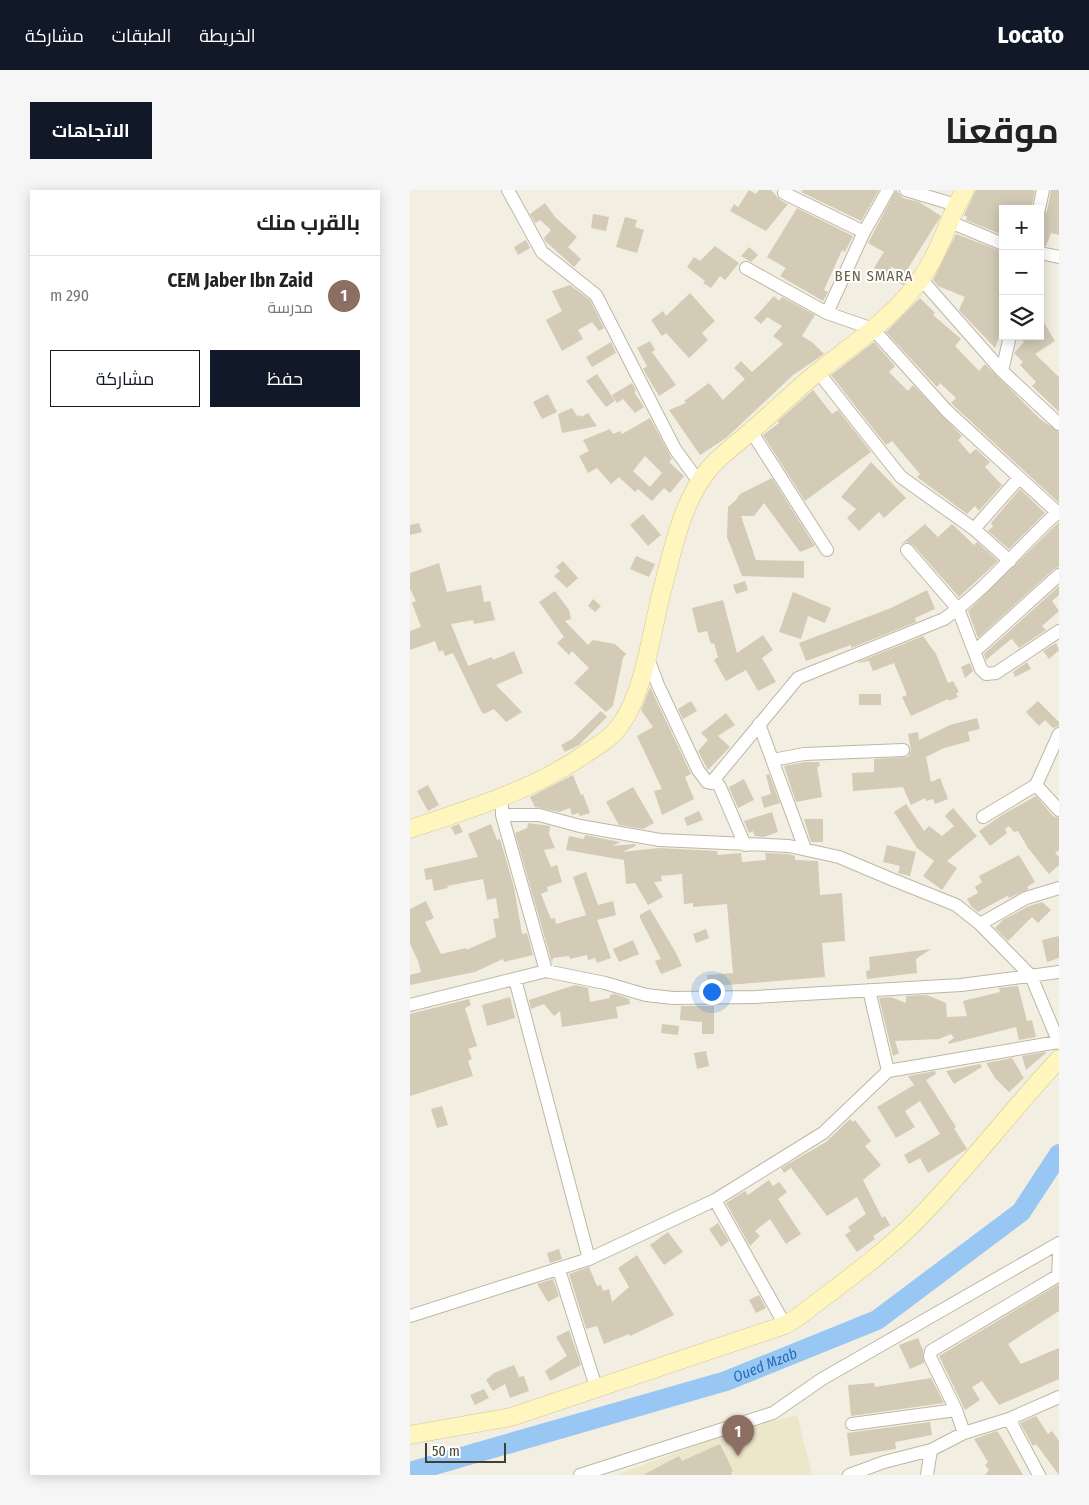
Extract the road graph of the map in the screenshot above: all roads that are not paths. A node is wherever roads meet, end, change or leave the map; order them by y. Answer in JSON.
{"nodes":[{"id":1,"x":508,"y":190,"type":"edge"},
{"id":2,"x":888,"y":190,"type":"edge"},
{"id":3,"x":906,"y":190,"type":"edge"},
{"id":4,"x":965,"y":190,"type":"edge"},
{"id":5,"x":1043,"y":190,"type":"edge"},
{"id":6,"x":784,"y":193,"type":"dead end"},
{"id":7,"x":1040,"y":205,"type":"edge"},
{"id":8,"x":953,"y":214,"type":"junction"},
{"id":9,"x":864,"y":232,"type":"junction"},
{"id":10,"x":999,"y":242,"type":"edge"},
{"id":11,"x":1044,"y":254,"type":"edge"},
{"id":12,"x":1059,"y":257,"type":"edge"},
{"id":13,"x":746,"y":268,"type":"dead end"},
{"id":14,"x":921,"y":279,"type":"junction"},
{"id":15,"x":826,"y":313,"type":"junction"},
{"id":16,"x":873,"y":329,"type":"junction"},
{"id":17,"x":1009,"y":340,"type":"edge"},
{"id":18,"x":1002,"y":371,"type":"junction"},
{"id":19,"x":818,"y":372,"type":"junction"},
{"id":20,"x":1059,"y":424,"type":"edge"},
{"id":21,"x":751,"y":431,"type":"junction"},
{"id":22,"x":1019,"y":478,"type":"junction"},
{"id":23,"x":699,"y":482,"type":"junction"},
{"id":24,"x":1059,"y":512,"type":"edge"},
{"id":25,"x":974,"y":529,"type":"junction"},
{"id":26,"x":827,"y":550,"type":"dead end"},
{"id":27,"x":907,"y":550,"type":"dead end"},
{"id":28,"x":1010,"y":561,"type":"junction"},
{"id":29,"x":1059,"y":575,"type":"edge"},
{"id":30,"x":958,"y":609,"type":"junction"},
{"id":31,"x":1059,"y":631,"type":"edge"},
{"id":32,"x":975,"y":651,"type":"junction"},
{"id":33,"x":647,"y":656,"type":"junction"},
{"id":34,"x":759,"y":724,"type":"junction"},
{"id":35,"x":1059,"y":734,"type":"edge"},
{"id":36,"x":903,"y":750,"type":"dead end"},
{"id":37,"x":773,"y":760,"type":"junction"},
{"id":38,"x":711,"y":783,"type":"junction"},
{"id":39,"x":1036,"y":785,"type":"junction"},
{"id":40,"x":502,"y":797,"type":"junction"},
{"id":41,"x":1059,"y":810,"type":"edge"},
{"id":42,"x":502,"y":815,"type":"junction"},
{"id":43,"x":983,"y":817,"type":"dead end"},
{"id":44,"x":410,"y":828,"type":"edge"},
{"id":45,"x":745,"y":845,"type":"junction"},
{"id":46,"x":805,"y":849,"type":"junction"},
{"id":47,"x":1059,"y":888,"type":"edge"},
{"id":48,"x":980,"y":924,"type":"junction"},
{"id":49,"x":546,"y":971,"type":"junction"},
{"id":50,"x":1059,"y":972,"type":"edge"},
{"id":51,"x":1032,"y":976,"type":"junction"},
{"id":52,"x":515,"y":979,"type":"junction"},
{"id":53,"x":869,"y":990,"type":"junction"},
{"id":54,"x":410,"y":1005,"type":"edge"},
{"id":55,"x":1059,"y":1042,"type":"edge"},
{"id":56,"x":1059,"y":1059,"type":"edge"},
{"id":57,"x":888,"y":1071,"type":"junction"},
{"id":58,"x":714,"y":1200,"type":"junction"},
{"id":59,"x":1059,"y":1243,"type":"edge"},
{"id":60,"x":1059,"y":1255,"type":"edge"},
{"id":61,"x":589,"y":1259,"type":"junction"},
{"id":62,"x":559,"y":1270,"type":"junction"},
{"id":63,"x":1058,"y":1276,"type":"edge"},
{"id":64,"x":410,"y":1316,"type":"edge"},
{"id":65,"x":785,"y":1325,"type":"junction"},
{"id":66,"x":596,"y":1387,"type":"junction"},
{"id":67,"x":1059,"y":1397,"type":"edge"},
{"id":68,"x":956,"y":1410,"type":"junction"},
{"id":69,"x":1009,"y":1418,"type":"junction"},
{"id":70,"x":852,"y":1424,"type":"dead end"},
{"id":71,"x":964,"y":1433,"type":"junction"},
{"id":72,"x":410,"y":1435,"type":"edge"},
{"id":73,"x":931,"y":1450,"type":"junction"},
{"id":74,"x":580,"y":1475,"type":"edge"},
{"id":75,"x":849,"y":1475,"type":"edge"},
{"id":76,"x":927,"y":1475,"type":"edge"},
{"id":77,"x":1039,"y":1475,"type":"edge"}],
"edges":[{"from":1,"to":23,"type":"street"},
{"from":2,"to":9,"type":"street"},
{"from":3,"to":8,"type":"street"},
{"from":4,"to":8,"type":"main road"},
{"from":5,"to":7,"type":"street"},
{"from":6,"to":9,"type":"street"},
{"from":8,"to":10,"type":"street"},
{"from":8,"to":14,"type":"main road"},
{"from":9,"to":15,"type":"street"},
{"from":11,"to":12,"type":"street"},
{"from":13,"to":15,"type":"street"},
{"from":14,"to":16,"type":"main road"},
{"from":14,"to":18,"type":"street"},
{"from":15,"to":16,"type":"street"},
{"from":16,"to":19,"type":"main road"},
{"from":16,"to":22,"type":"street"},
{"from":17,"to":18,"type":"street"},
{"from":18,"to":20,"type":"street"},
{"from":19,"to":21,"type":"main road"},
{"from":19,"to":25,"type":"street"},
{"from":21,"to":23,"type":"main road"},
{"from":21,"to":26,"type":"street"},
{"from":22,"to":24,"type":"street"},
{"from":22,"to":25,"type":"street"},
{"from":23,"to":33,"type":"main road"},
{"from":24,"to":28,"type":"street"},
{"from":25,"to":28,"type":"street"},
{"from":27,"to":30,"type":"street"},
{"from":28,"to":30,"type":"street"},
{"from":29,"to":32,"type":"street"},
{"from":30,"to":32,"type":"street"},
{"from":30,"to":34,"type":"street"},
{"from":31,"to":32,"type":"street"},
{"from":33,"to":38,"type":"street"},
{"from":33,"to":40,"type":"main road"},
{"from":34,"to":37,"type":"street"},
{"from":34,"to":38,"type":"street"},
{"from":35,"to":39,"type":"street"},
{"from":36,"to":37,"type":"street"},
{"from":37,"to":46,"type":"street"},
{"from":38,"to":45,"type":"street"},
{"from":39,"to":41,"type":"street"},
{"from":39,"to":43,"type":"street"},
{"from":40,"to":42,"type":"street"},
{"from":40,"to":44,"type":"main road"},
{"from":42,"to":45,"type":"street"},
{"from":42,"to":49,"type":"street"},
{"from":45,"to":46,"type":"street"},
{"from":46,"to":48,"type":"street"},
{"from":47,"to":48,"type":"street"},
{"from":48,"to":51,"type":"street"},
{"from":49,"to":52,"type":"street"},
{"from":49,"to":53,"type":"street"},
{"from":50,"to":51,"type":"street"},
{"from":51,"to":53,"type":"street"},
{"from":51,"to":55,"type":"street"},
{"from":52,"to":54,"type":"street"},
{"from":52,"to":61,"type":"street"},
{"from":53,"to":57,"type":"street"},
{"from":55,"to":57,"type":"street"},
{"from":56,"to":65,"type":"main road"},
{"from":57,"to":58,"type":"street"},
{"from":58,"to":61,"type":"street"},
{"from":58,"to":65,"type":"street"},
{"from":59,"to":74,"type":"street"},
{"from":60,"to":63,"type":"street"},
{"from":61,"to":62,"type":"street"},
{"from":62,"to":64,"type":"street"},
{"from":62,"to":66,"type":"street"},
{"from":63,"to":68,"type":"street"},
{"from":65,"to":66,"type":"main road"},
{"from":66,"to":72,"type":"main road"},
{"from":67,"to":69,"type":"street"},
{"from":68,"to":70,"type":"street"},
{"from":68,"to":71,"type":"street"},
{"from":69,"to":71,"type":"street"},
{"from":69,"to":77,"type":"street"},
{"from":71,"to":73,"type":"street"},
{"from":73,"to":75,"type":"street"},
{"from":73,"to":76,"type":"street"}]}
